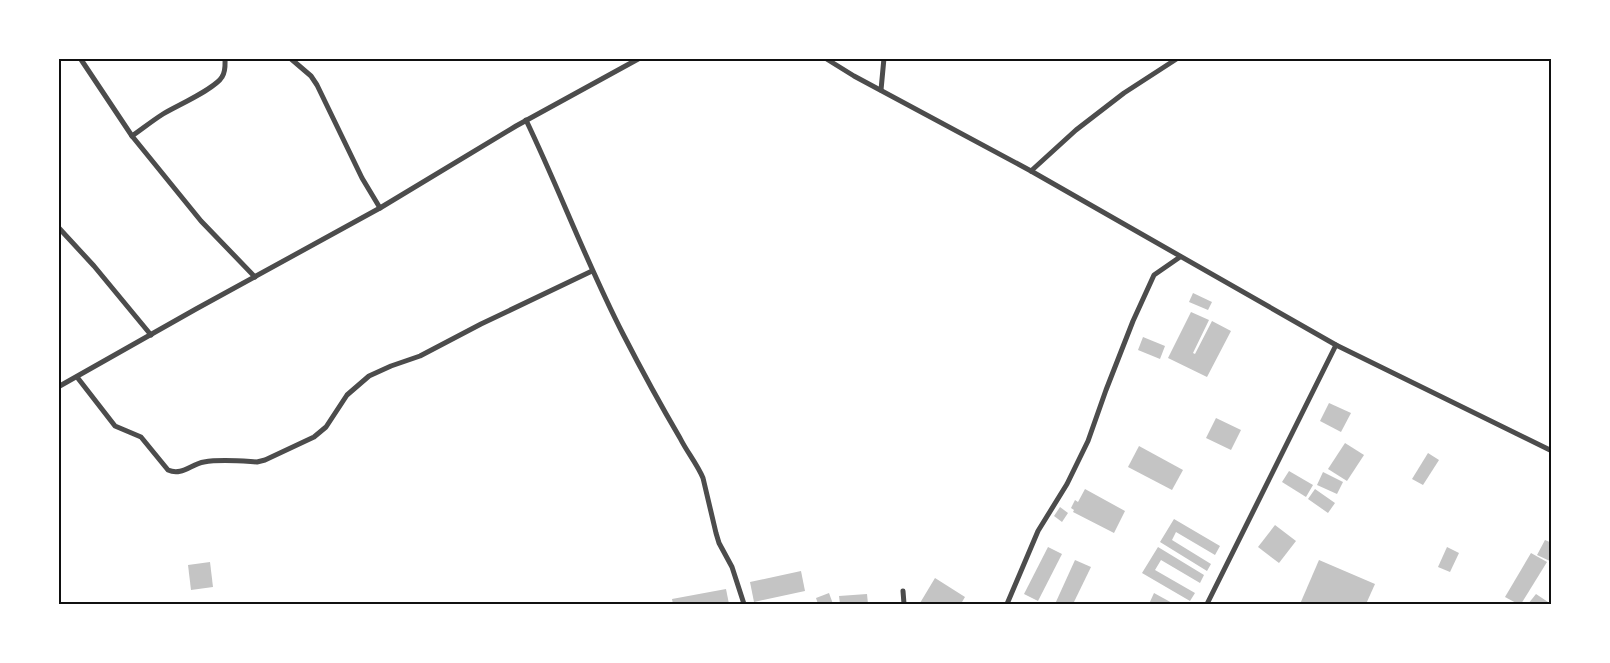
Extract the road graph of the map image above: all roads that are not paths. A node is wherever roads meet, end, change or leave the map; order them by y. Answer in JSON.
{"nodes":[{"id":1,"x":80,"y":58,"type":"edge"},
{"id":2,"x":225,"y":58,"type":"edge"},
{"id":3,"x":290,"y":58,"type":"edge"},
{"id":4,"x":640,"y":58,"type":"edge"},
{"id":5,"x":825,"y":58,"type":"edge"},
{"id":6,"x":884,"y":58,"type":"edge"},
{"id":7,"x":1178,"y":58,"type":"edge"},
{"id":8,"x":881,"y":90,"type":"junction"},
{"id":9,"x":526,"y":120,"type":"junction"},
{"id":10,"x":132,"y":136,"type":"junction"},
{"id":11,"x":1031,"y":171,"type":"junction"},
{"id":12,"x":380,"y":208,"type":"junction"},
{"id":13,"x":58,"y":227,"type":"edge"},
{"id":14,"x":1180,"y":257,"type":"junction"},
{"id":15,"x":592,"y":271,"type":"junction"},
{"id":16,"x":255,"y":277,"type":"junction"},
{"id":17,"x":151,"y":335,"type":"junction"},
{"id":18,"x":1336,"y":345,"type":"junction"},
{"id":19,"x":77,"y":377,"type":"junction"},
{"id":20,"x":58,"y":387,"type":"edge"},
{"id":21,"x":1551,"y":452,"type":"edge"},
{"id":22,"x":903,"y":591,"type":"dead end"},
{"id":23,"x":744,"y":604,"type":"edge"},
{"id":24,"x":904,"y":604,"type":"edge"},
{"id":25,"x":1007,"y":604,"type":"edge"},
{"id":26,"x":1207,"y":604,"type":"edge"}],
"edges":[{"from":1,"to":10,"type":"street"},
{"from":2,"to":10,"type":"street"},
{"from":3,"to":12,"type":"street"},
{"from":4,"to":9,"type":"street"},
{"from":5,"to":8,"type":"street"},
{"from":6,"to":8,"type":"street"},
{"from":7,"to":11,"type":"street"},
{"from":8,"to":11,"type":"street"},
{"from":9,"to":12,"type":"street"},
{"from":9,"to":15,"type":"street"},
{"from":10,"to":16,"type":"street"},
{"from":11,"to":14,"type":"street"},
{"from":12,"to":16,"type":"street"},
{"from":13,"to":17,"type":"street"},
{"from":14,"to":18,"type":"street"},
{"from":14,"to":25,"type":"street"},
{"from":15,"to":19,"type":"street"},
{"from":15,"to":23,"type":"street"},
{"from":16,"to":17,"type":"street"},
{"from":17,"to":19,"type":"street"},
{"from":18,"to":21,"type":"street"},
{"from":18,"to":26,"type":"street"},
{"from":19,"to":20,"type":"street"},
{"from":22,"to":24,"type":"street"}]}
